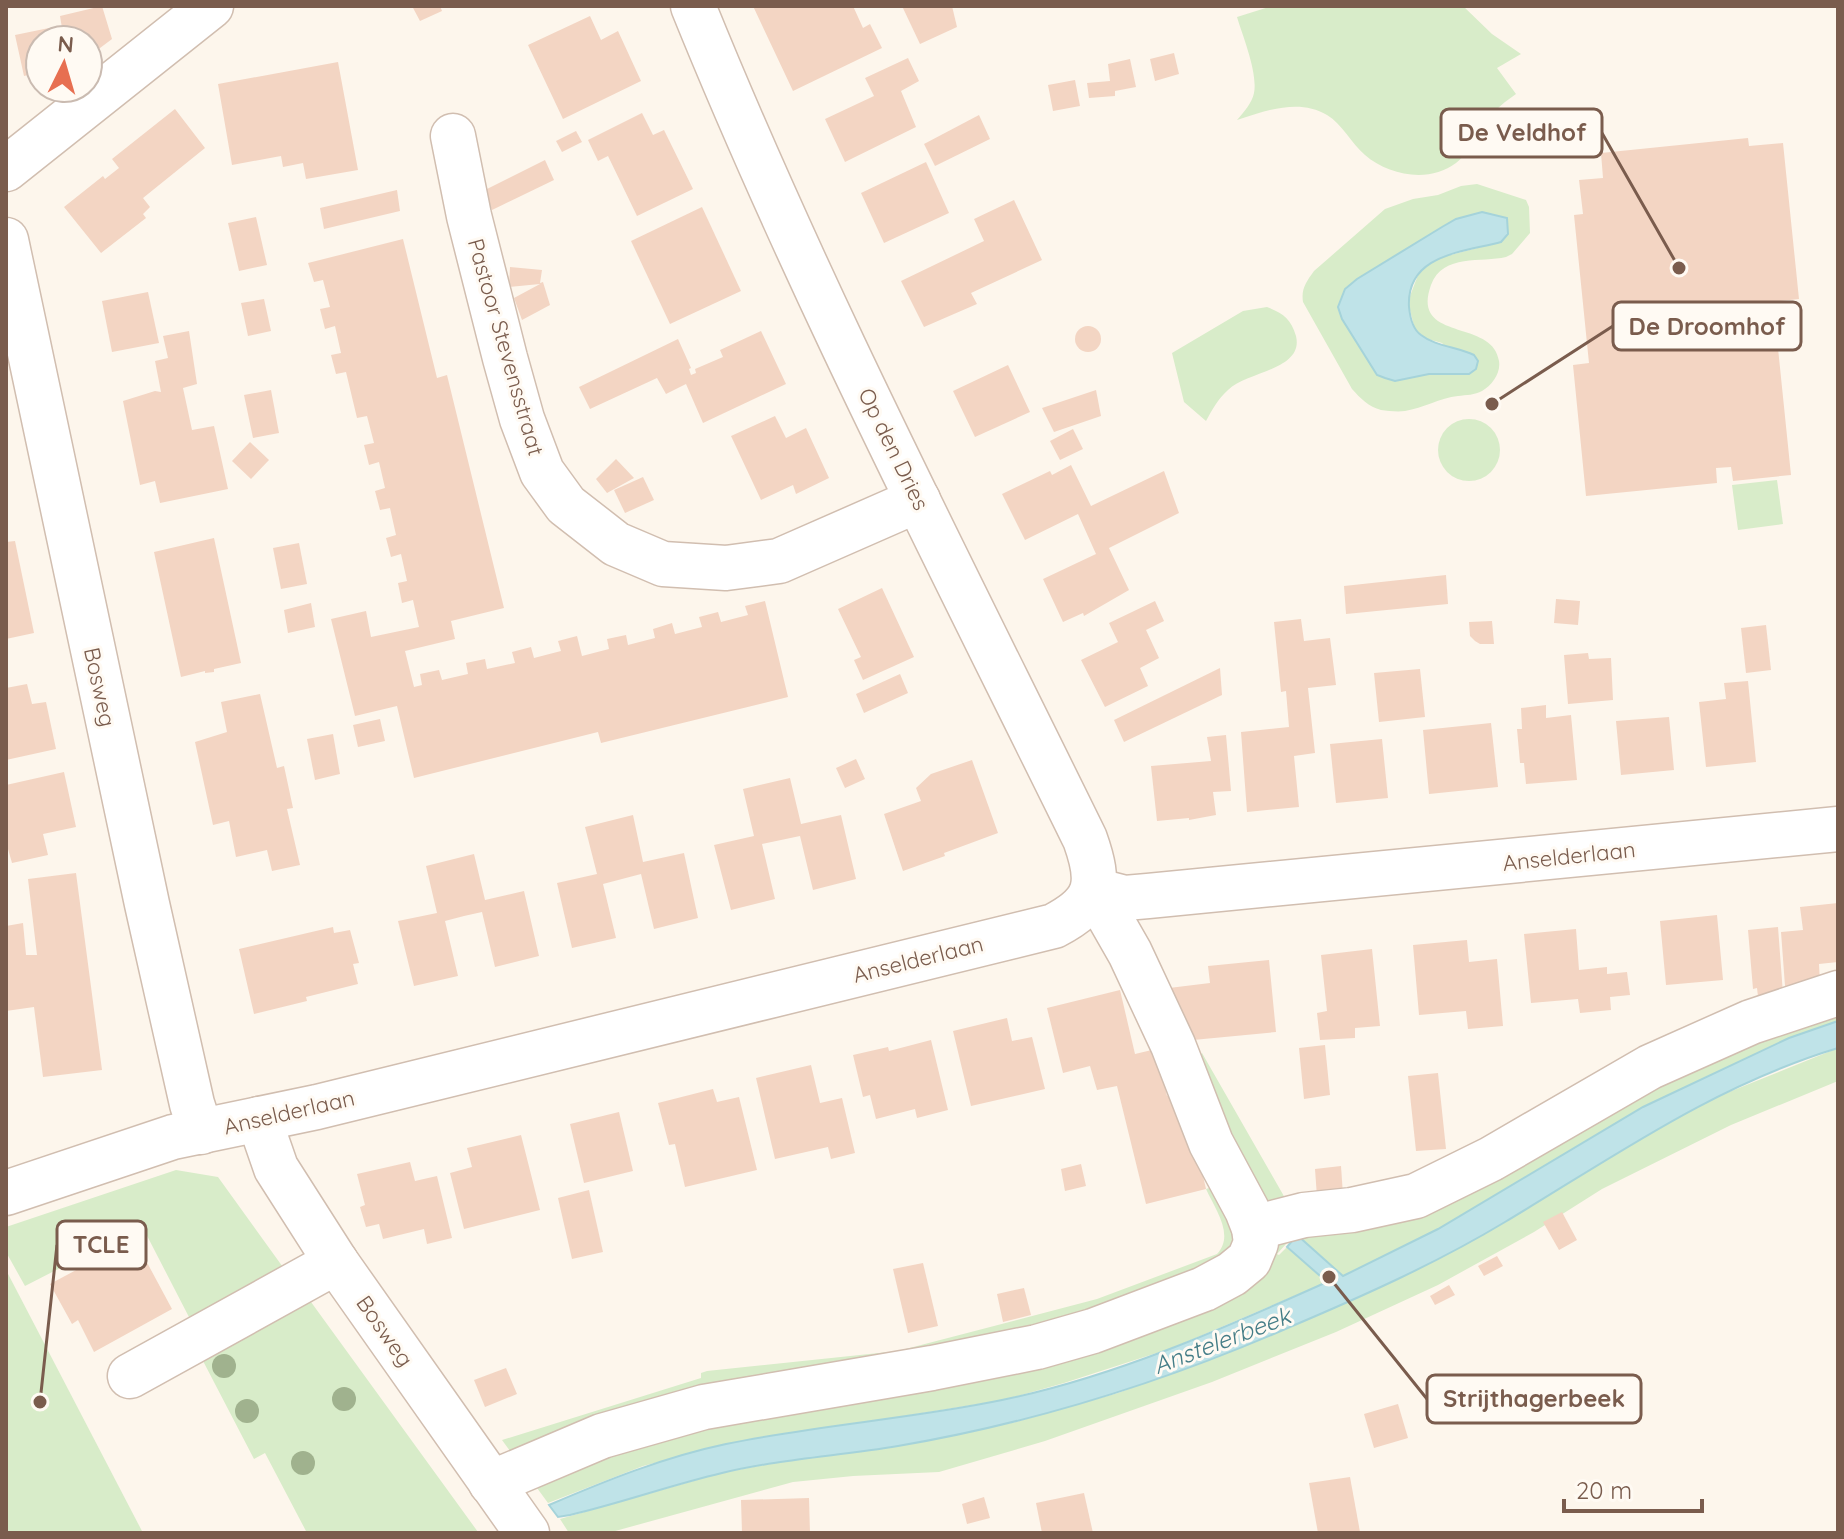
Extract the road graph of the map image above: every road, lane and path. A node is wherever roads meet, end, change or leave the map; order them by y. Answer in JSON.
{"nodes":[{"id":1,"x":211,"y":6,"type":"edge"},
{"id":2,"x":693,"y":6,"type":"edge"},
{"id":3,"x":453,"y":136,"type":"dead end"},
{"id":4,"x":6,"y":169,"type":"edge"},
{"id":5,"x":6,"y":240,"type":"edge"},
{"id":6,"x":918,"y":500,"type":"junction"},
{"id":7,"x":1838,"y":829,"type":"edge"},
{"id":8,"x":1094,"y":890,"type":"junction"},
{"id":9,"x":1838,"y":993,"type":"edge"},
{"id":10,"x":259,"y":1119,"type":"junction"},
{"id":11,"x":201,"y":1132,"type":"junction"},
{"id":12,"x":6,"y":1193,"type":"edge"},
{"id":13,"x":1254,"y":1228,"type":"junction"},
{"id":14,"x":336,"y":1262,"type":"junction"},
{"id":15,"x":130,"y":1376,"type":"dead end"},
{"id":16,"x":491,"y":1483,"type":"junction"},
{"id":17,"x":527,"y":1533,"type":"edge"}],
"edges":[{"from":1,"to":4,"type":"street"},
{"from":2,"to":6,"type":"street","name":"Op den Dries"},
{"from":3,"to":6,"type":"street","name":"Pastoor Stevensstraat"},
{"from":5,"to":11,"type":"street","name":"Bosweg"},
{"from":6,"to":8,"type":"street","name":"Op den Dries"},
{"from":7,"to":8,"type":"street","name":"Anselderlaan"},
{"from":8,"to":10,"type":"street","name":"Anselderlaan"},
{"from":8,"to":13,"type":"street"},
{"from":9,"to":13,"type":"street"},
{"from":10,"to":11,"type":"street","name":"Anselderlaan"},
{"from":10,"to":14,"type":"street","name":"Bosweg"},
{"from":11,"to":12,"type":"street","name":"Anselderlaan"},
{"from":13,"to":16,"type":"street"},
{"from":14,"to":15,"type":"street"},
{"from":14,"to":16,"type":"street","name":"Bosweg"},
{"from":16,"to":17,"type":"street","name":"Bosweg"}]}
